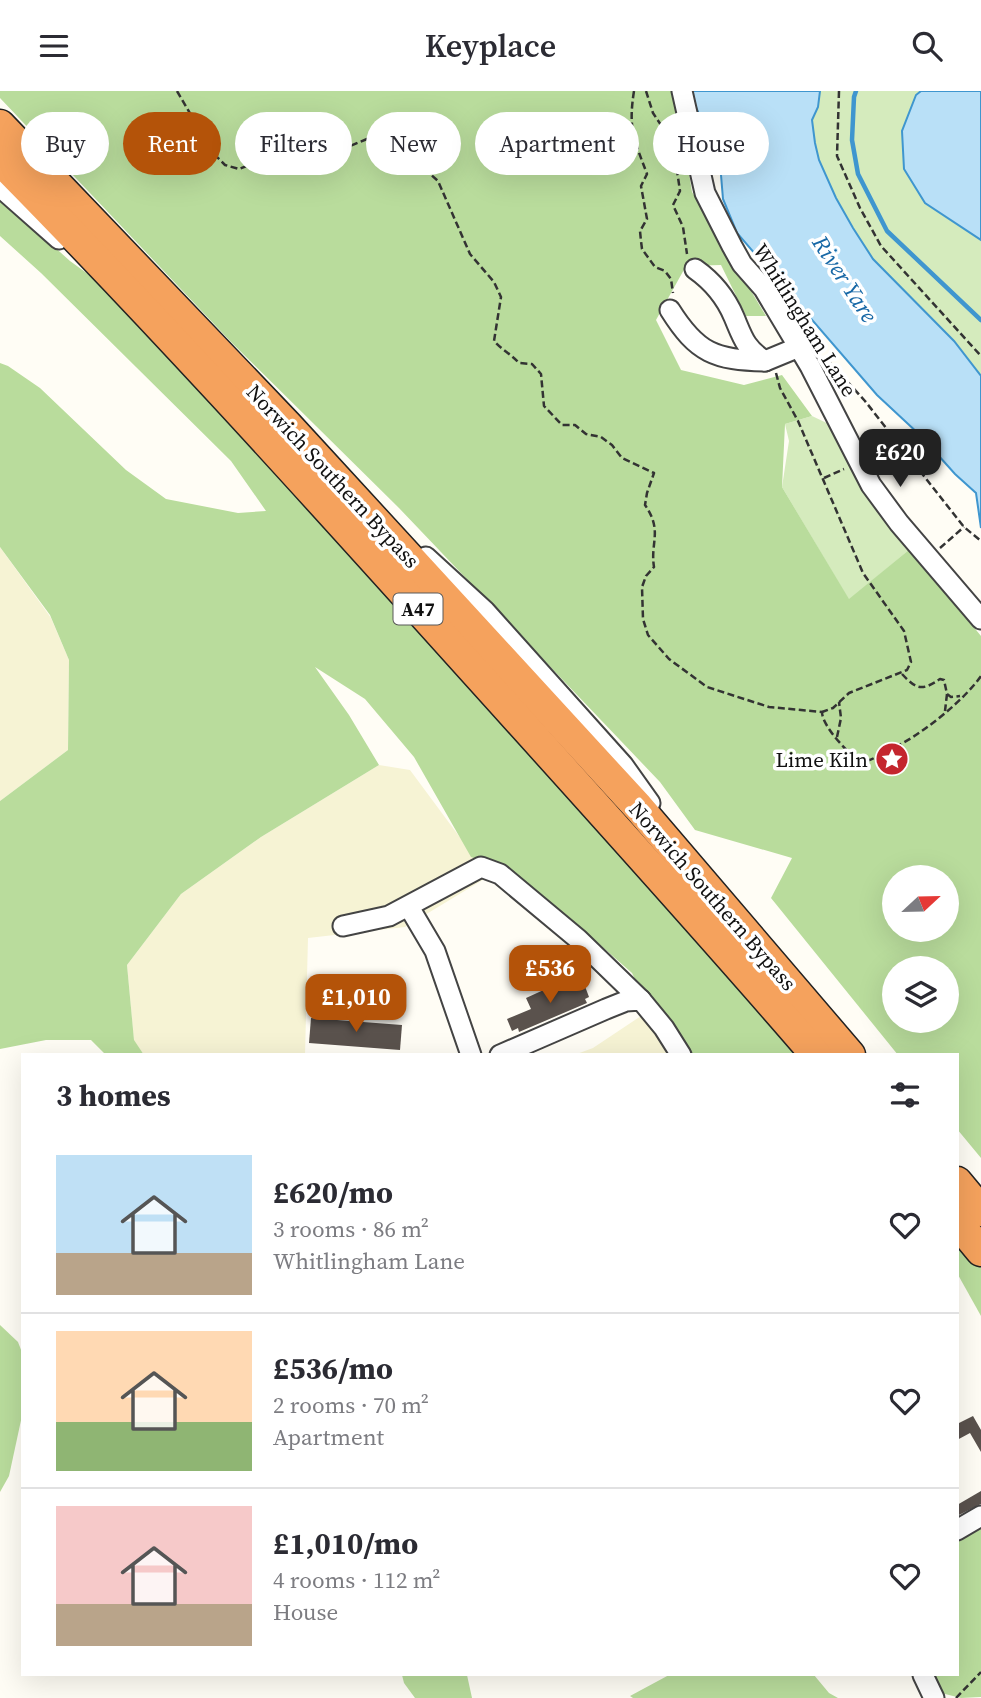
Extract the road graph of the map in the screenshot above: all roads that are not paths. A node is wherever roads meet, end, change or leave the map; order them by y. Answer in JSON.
{"nodes":[{"id":1,"x":682,"y":91,"type":"edge"},
{"id":2,"x":0,"y":125,"type":"edge"},
{"id":3,"x":0,"y":160,"type":"edge"},
{"id":4,"x":0,"y":187,"type":"edge"},
{"id":5,"x":695,"y":269,"type":"road end"},
{"id":6,"x":124,"y":288,"type":"junction"},
{"id":7,"x":670,"y":310,"type":"road end"},
{"id":8,"x":799,"y":347,"type":"junction"},
{"id":9,"x":769,"y":360,"type":"junction"},
{"id":10,"x":981,"y":619,"type":"edge"},
{"id":11,"x":409,"y":907,"type":"junction"},
{"id":12,"x":343,"y":926,"type":"dead end"},
{"id":13,"x":641,"y":1000,"type":"junction"},
{"id":14,"x":470,"y":1053,"type":"edge"},
{"id":15,"x":505,"y":1053,"type":"edge"},
{"id":16,"x":680,"y":1053,"type":"edge"},
{"id":17,"x":814,"y":1053,"type":"edge"},
{"id":18,"x":848,"y":1053,"type":"edge"},
{"id":19,"x":959,"y":1184,"type":"edge"},
{"id":20,"x":981,"y":1210,"type":"edge"},
{"id":21,"x":959,"y":1224,"type":"edge"},
{"id":22,"x":981,"y":1251,"type":"edge"},
{"id":23,"x":981,"y":1516,"type":"edge"},
{"id":24,"x":959,"y":1529,"type":"edge"},
{"id":25,"x":923,"y":1676,"type":"edge"},
{"id":26,"x":934,"y":1698,"type":"edge"}],
"edges":[{"from":1,"to":8,"type":"street","name":"Whitlingham Lane"},
{"from":2,"to":18,"type":"highway","name":"Norwich Southern Bypass","number":"A47"},
{"from":3,"to":6,"type":"highway","name":"Norwich Southern Bypass","number":"A47"},
{"from":4,"to":6,"type":"street"},
{"from":5,"to":9,"type":"street"},
{"from":6,"to":17,"type":"highway","name":"Norwich Southern Bypass","number":"A47"},
{"from":7,"to":9,"type":"street"},
{"from":8,"to":9,"type":"street"},
{"from":8,"to":10,"type":"street","name":"Whitlingham Lane"},
{"from":11,"to":12,"type":"street"},
{"from":11,"to":13,"type":"street"},
{"from":11,"to":14,"type":"street"},
{"from":13,"to":15,"type":"street"},
{"from":13,"to":16,"type":"street"},
{"from":19,"to":20,"type":"highway"},
{"from":21,"to":22,"type":"highway"},
{"from":23,"to":24,"type":"street"},
{"from":25,"to":26,"type":"street"}]}
